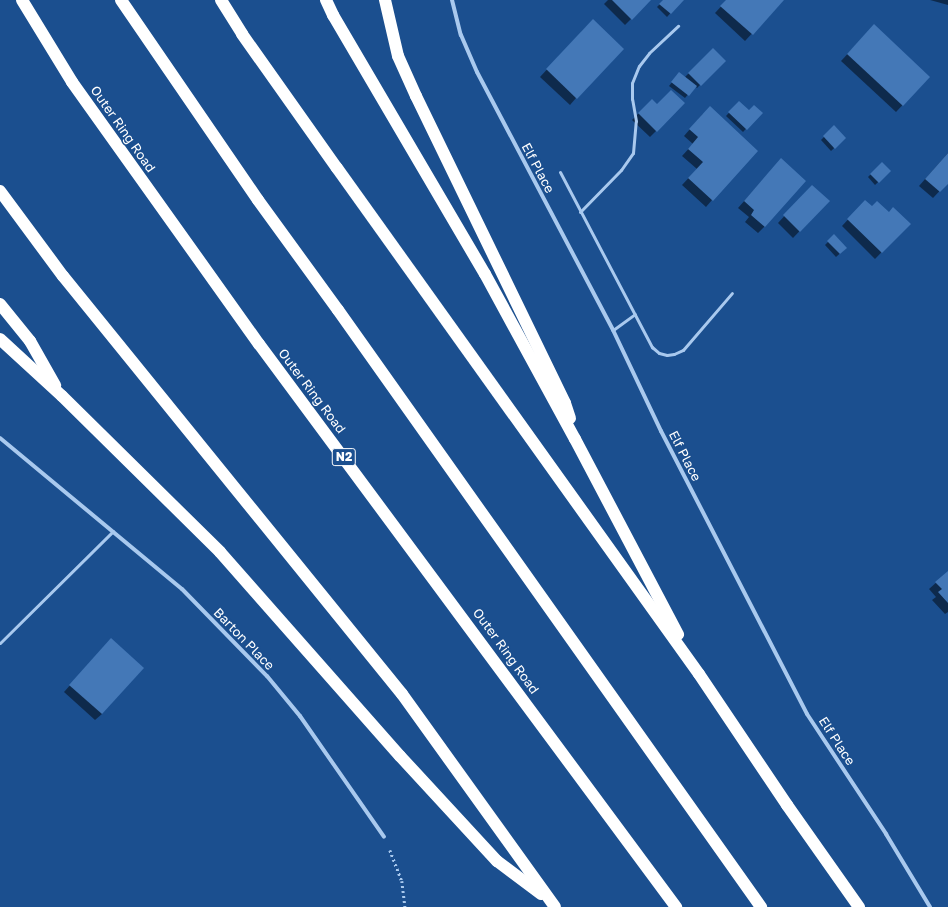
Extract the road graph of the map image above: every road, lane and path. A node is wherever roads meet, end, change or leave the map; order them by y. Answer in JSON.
{"nodes":[{"id":1,"x":22,"y":0,"type":"edge"},
{"id":2,"x":121,"y":0,"type":"edge"},
{"id":3,"x":221,"y":0,"type":"edge"},
{"id":4,"x":326,"y":0,"type":"edge"},
{"id":5,"x":384,"y":0,"type":"edge"},
{"id":6,"x":452,"y":0,"type":"edge"},
{"id":7,"x":678,"y":26,"type":"dead end"},
{"id":8,"x":560,"y":172,"type":"dead end"},
{"id":9,"x":0,"y":191,"type":"edge"},
{"id":10,"x":580,"y":212,"type":"junction"},
{"id":11,"x":732,"y":293,"type":"dead end"},
{"id":12,"x":0,"y":304,"type":"edge"},
{"id":13,"x":635,"y":314,"type":"junction"},
{"id":14,"x":613,"y":330,"type":"junction"},
{"id":15,"x":0,"y":338,"type":"edge"},
{"id":16,"x":62,"y":396,"type":"junction"},
{"id":17,"x":0,"y":438,"type":"edge"},
{"id":18,"x":575,"y":438,"type":"junction"},
{"id":19,"x":113,"y":531,"type":"junction"},
{"id":20,"x":0,"y":643,"type":"edge"},
{"id":21,"x":700,"y":674,"type":"junction"},
{"id":22,"x":384,"y":837,"type":"joint"},
{"id":23,"x":554,"y":905,"type":"edge"},
{"id":24,"x":405,"y":907,"type":"edge"},
{"id":25,"x":676,"y":907,"type":"edge"},
{"id":26,"x":761,"y":907,"type":"edge"},
{"id":27,"x":859,"y":907,"type":"edge"},
{"id":28,"x":930,"y":907,"type":"edge"}],
"edges":[{"from":1,"to":25,"type":"highway","name":"Outer Ring Road","number":"N2"},
{"from":2,"to":26,"type":"highway"},
{"from":3,"to":21,"type":"highway"},
{"from":4,"to":18,"type":"highway"},
{"from":5,"to":18,"type":"highway"},
{"from":6,"to":14,"type":"street","name":"Elf Place"},
{"from":7,"to":10,"type":"lane"},
{"from":8,"to":10,"type":"lane"},
{"from":9,"to":23,"type":"highway"},
{"from":10,"to":13,"type":"lane"},
{"from":11,"to":13,"type":"lane"},
{"from":12,"to":16,"type":"highway"},
{"from":13,"to":14,"type":"lane"},
{"from":14,"to":28,"type":"street","name":"Elf Place"},
{"from":15,"to":16,"type":"highway"},
{"from":16,"to":23,"type":"highway"},
{"from":17,"to":19,"type":"street","name":"Barton Place"},
{"from":18,"to":21,"type":"highway"},
{"from":19,"to":20,"type":"lane"},
{"from":19,"to":22,"type":"street","name":"Barton Place"},
{"from":21,"to":27,"type":"highway"},
{"from":22,"to":24,"type":"path"}]}
